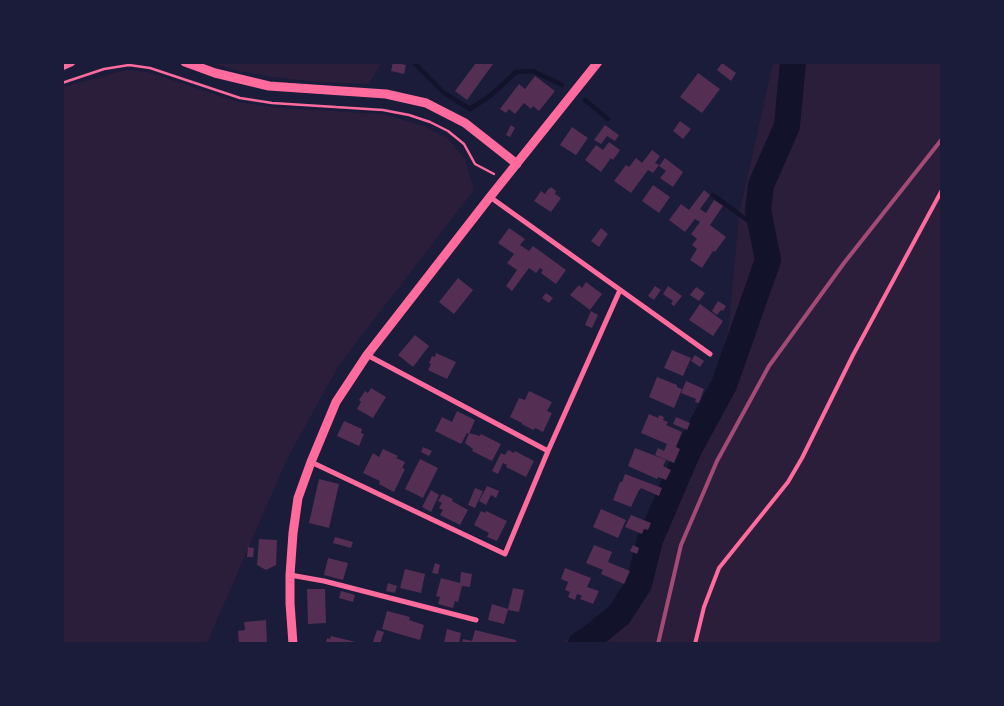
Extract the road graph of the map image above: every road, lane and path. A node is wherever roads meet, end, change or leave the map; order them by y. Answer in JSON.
{"nodes":[{"id":1,"x":71,"y":62,"type":"edge"},
{"id":2,"x":185,"y":62,"type":"edge"},
{"id":3,"x":598,"y":62,"type":"edge"},
{"id":4,"x":62,"y":66,"type":"edge"},
{"id":5,"x":62,"y":83,"type":"edge"},
{"id":6,"x":517,"y":164,"type":"junction"},
{"id":7,"x":504,"y":179,"type":"junction"},
{"id":8,"x":942,"y":190,"type":"edge"},
{"id":9,"x":490,"y":197,"type":"junction"},
{"id":10,"x":620,"y":290,"type":"junction"},
{"id":11,"x":710,"y":354,"type":"dead end"},
{"id":12,"x":367,"y":355,"type":"junction"},
{"id":13,"x":548,"y":451,"type":"junction"},
{"id":14,"x":311,"y":462,"type":"junction"},
{"id":15,"x":290,"y":575,"type":"junction"},
{"id":16,"x":476,"y":620,"type":"dead end"},
{"id":17,"x":293,"y":644,"type":"edge"},
{"id":18,"x":695,"y":644,"type":"edge"}],
"edges":[{"from":1,"to":4,"type":"street"},
{"from":2,"to":6,"type":"street"},
{"from":3,"to":6,"type":"street"},
{"from":5,"to":7,"type":"path"},
{"from":6,"to":7,"type":"street"},
{"from":7,"to":9,"type":"street"},
{"from":8,"to":18,"type":"lane"},
{"from":9,"to":10,"type":"street"},
{"from":9,"to":12,"type":"street"},
{"from":10,"to":11,"type":"street"},
{"from":10,"to":13,"type":"street"},
{"from":12,"to":13,"type":"street"},
{"from":12,"to":14,"type":"street"},
{"from":13,"to":14,"type":"street"},
{"from":14,"to":15,"type":"street"},
{"from":15,"to":16,"type":"street"},
{"from":15,"to":17,"type":"street"}]}
